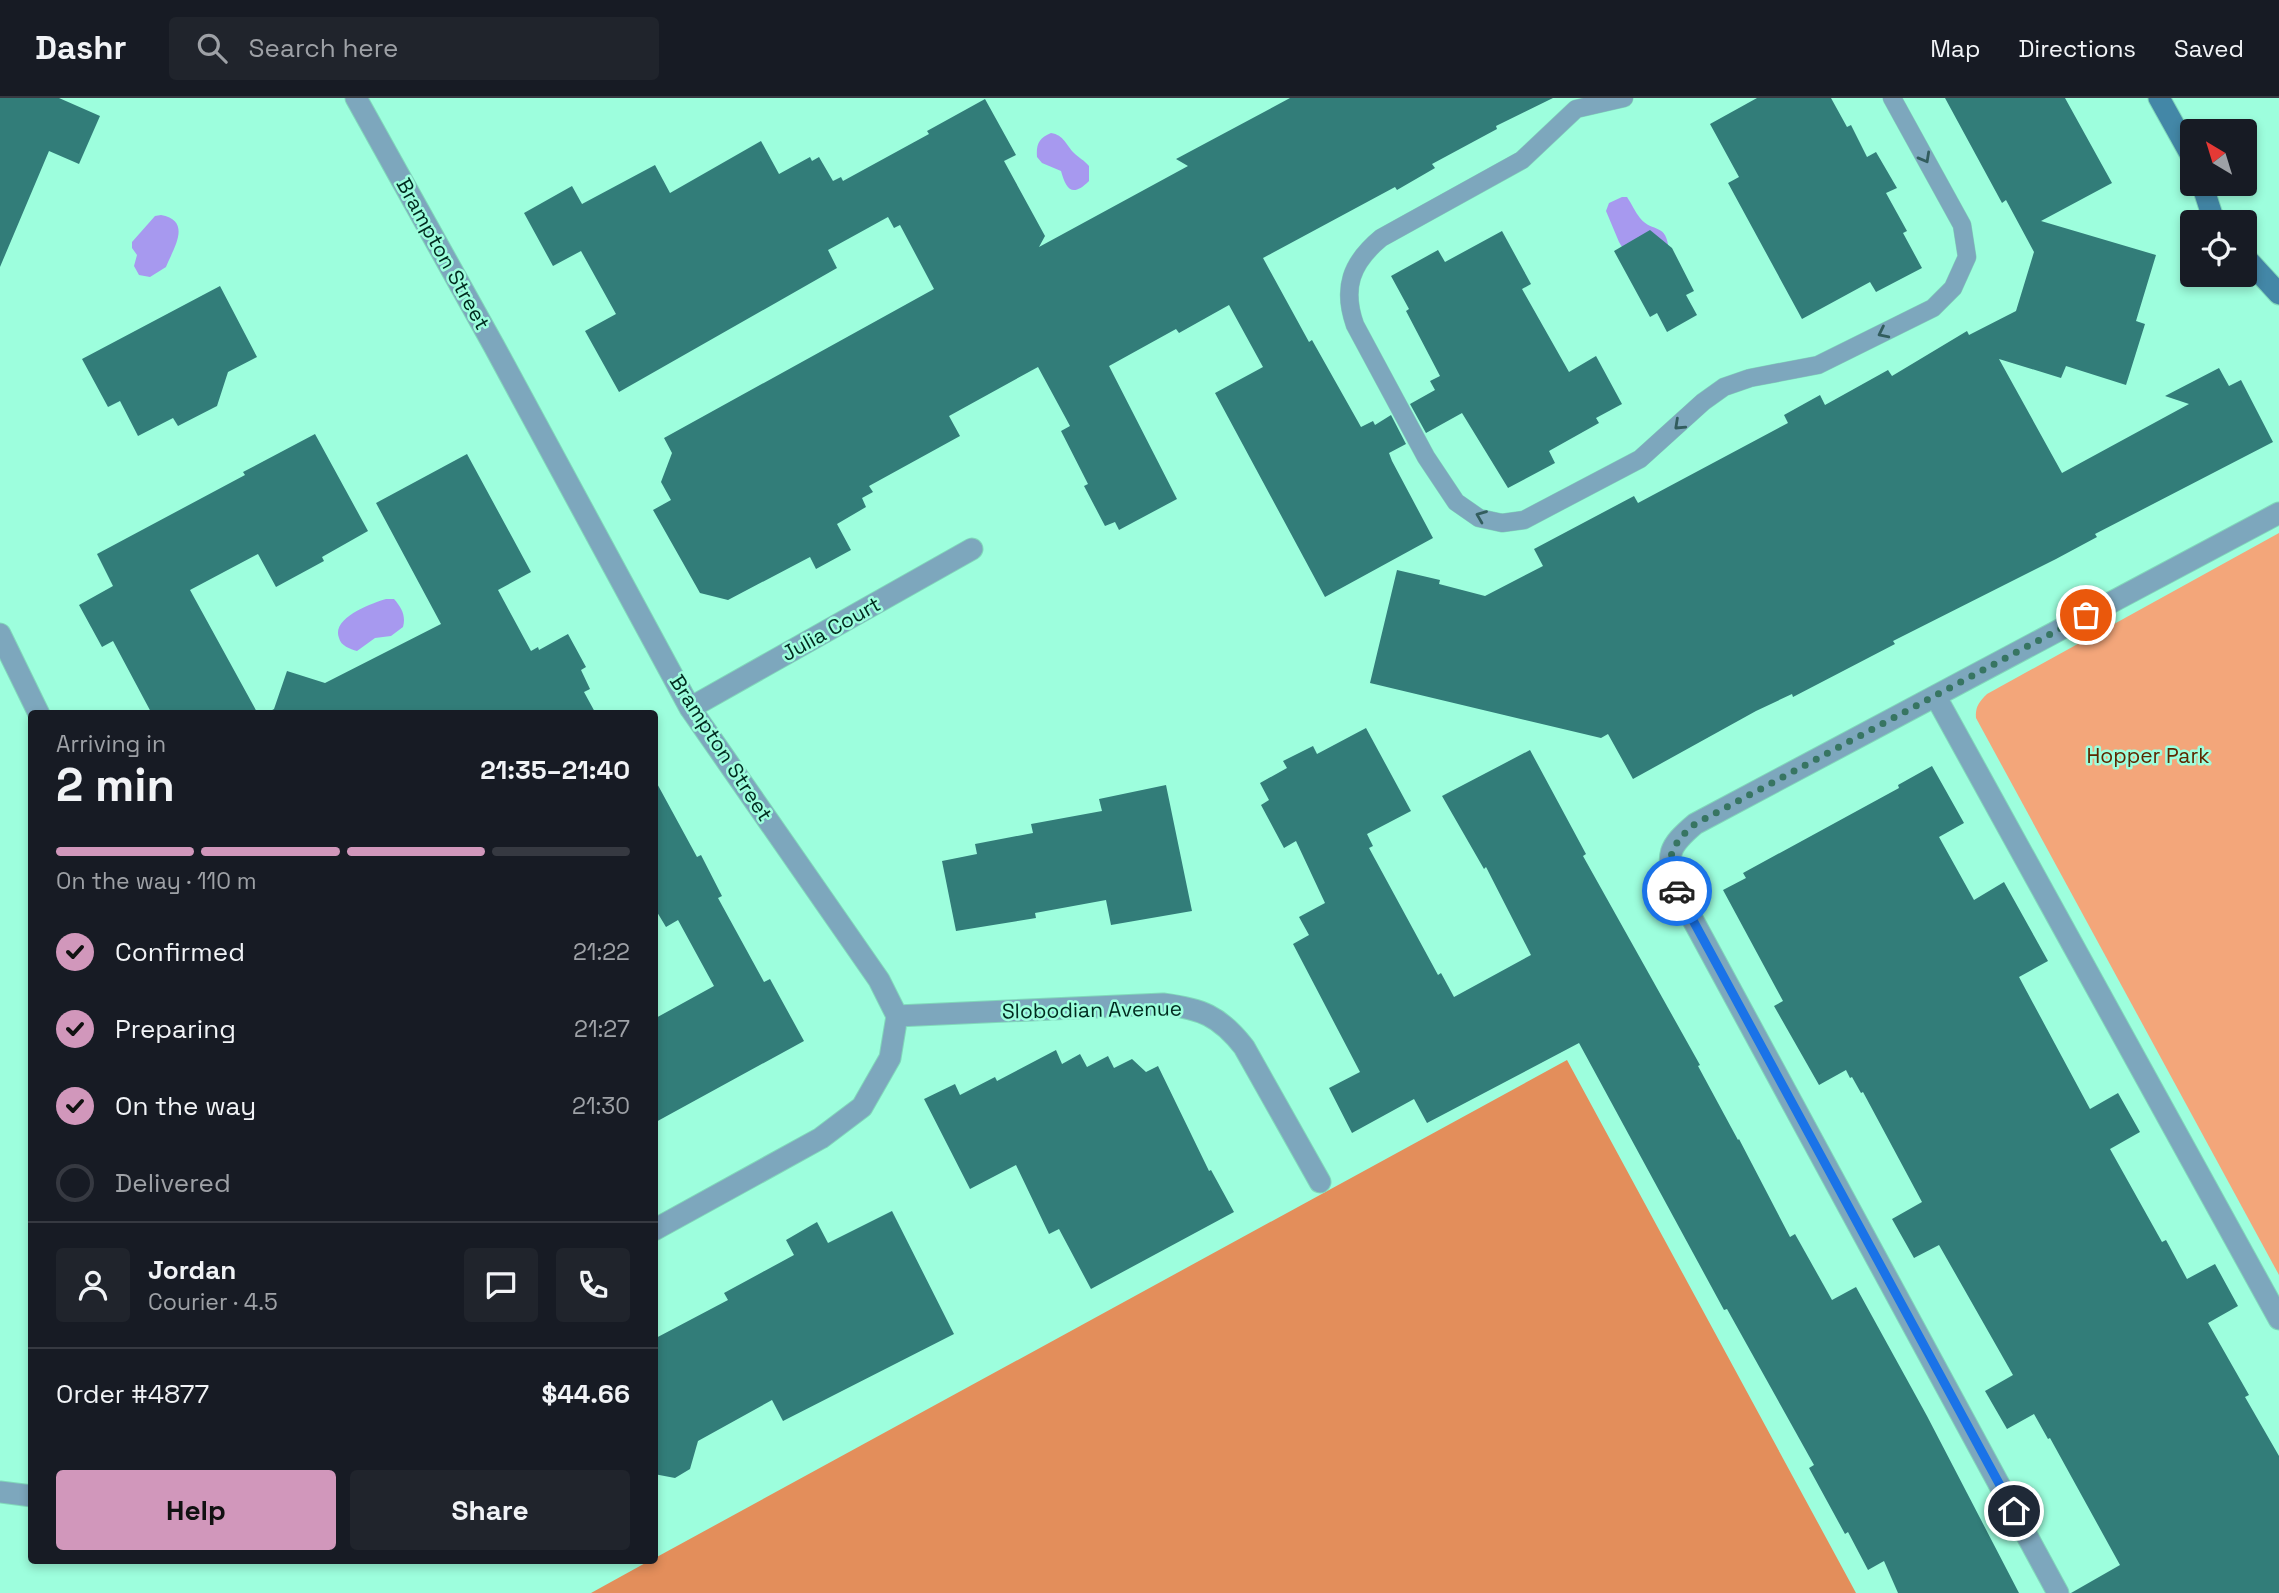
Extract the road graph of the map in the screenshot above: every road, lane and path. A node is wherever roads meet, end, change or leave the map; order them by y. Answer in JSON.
{"nodes":[{"id":1,"x":356,"y":98,"type":"edge"},
{"id":2,"x":1624,"y":98,"type":"edge"},
{"id":3,"x":1892,"y":98,"type":"edge"},
{"id":4,"x":2159,"y":98,"type":"edge"},
{"id":5,"x":1573,"y":104,"type":"edge"},
{"id":6,"x":2180,"y":136,"type":"edge"},
{"id":7,"x":2257,"y":270,"type":"edge"},
{"id":8,"x":2279,"y":294,"type":"edge"},
{"id":9,"x":2279,"y":513,"type":"edge"},
{"id":10,"x":972,"y":550,"type":"dead end"},
{"id":11,"x":0,"y":634,"type":"edge"},
{"id":12,"x":1936,"y":697,"type":"junction"},
{"id":13,"x":690,"y":708,"type":"junction"},
{"id":14,"x":37,"y":710,"type":"edge"},
{"id":15,"x":897,"y":1016,"type":"junction"},
{"id":16,"x":1320,"y":1182,"type":"dead end"},
{"id":17,"x":658,"y":1228,"type":"edge"},
{"id":18,"x":2279,"y":1319,"type":"edge"},
{"id":19,"x":0,"y":1492,"type":"edge"},
{"id":20,"x":28,"y":1496,"type":"edge"},
{"id":21,"x":2058,"y":1593,"type":"edge"}],
"edges":[{"from":1,"to":13,"type":"street","name":"Brampton Street"},
{"from":2,"to":5,"type":"lane"},
{"from":3,"to":5,"type":"lane","one_way":true},
{"from":4,"to":6,"type":"street"},
{"from":7,"to":8,"type":"street"},
{"from":9,"to":12,"type":"street"},
{"from":10,"to":13,"type":"street","name":"Julia Court"},
{"from":11,"to":14,"type":"street"},
{"from":12,"to":18,"type":"street"},
{"from":12,"to":21,"type":"street"},
{"from":13,"to":15,"type":"street","name":"Brampton Street"},
{"from":15,"to":16,"type":"street","name":"Slobodian Avenue"},
{"from":15,"to":17,"type":"street"},
{"from":19,"to":20,"type":"street"}]}
